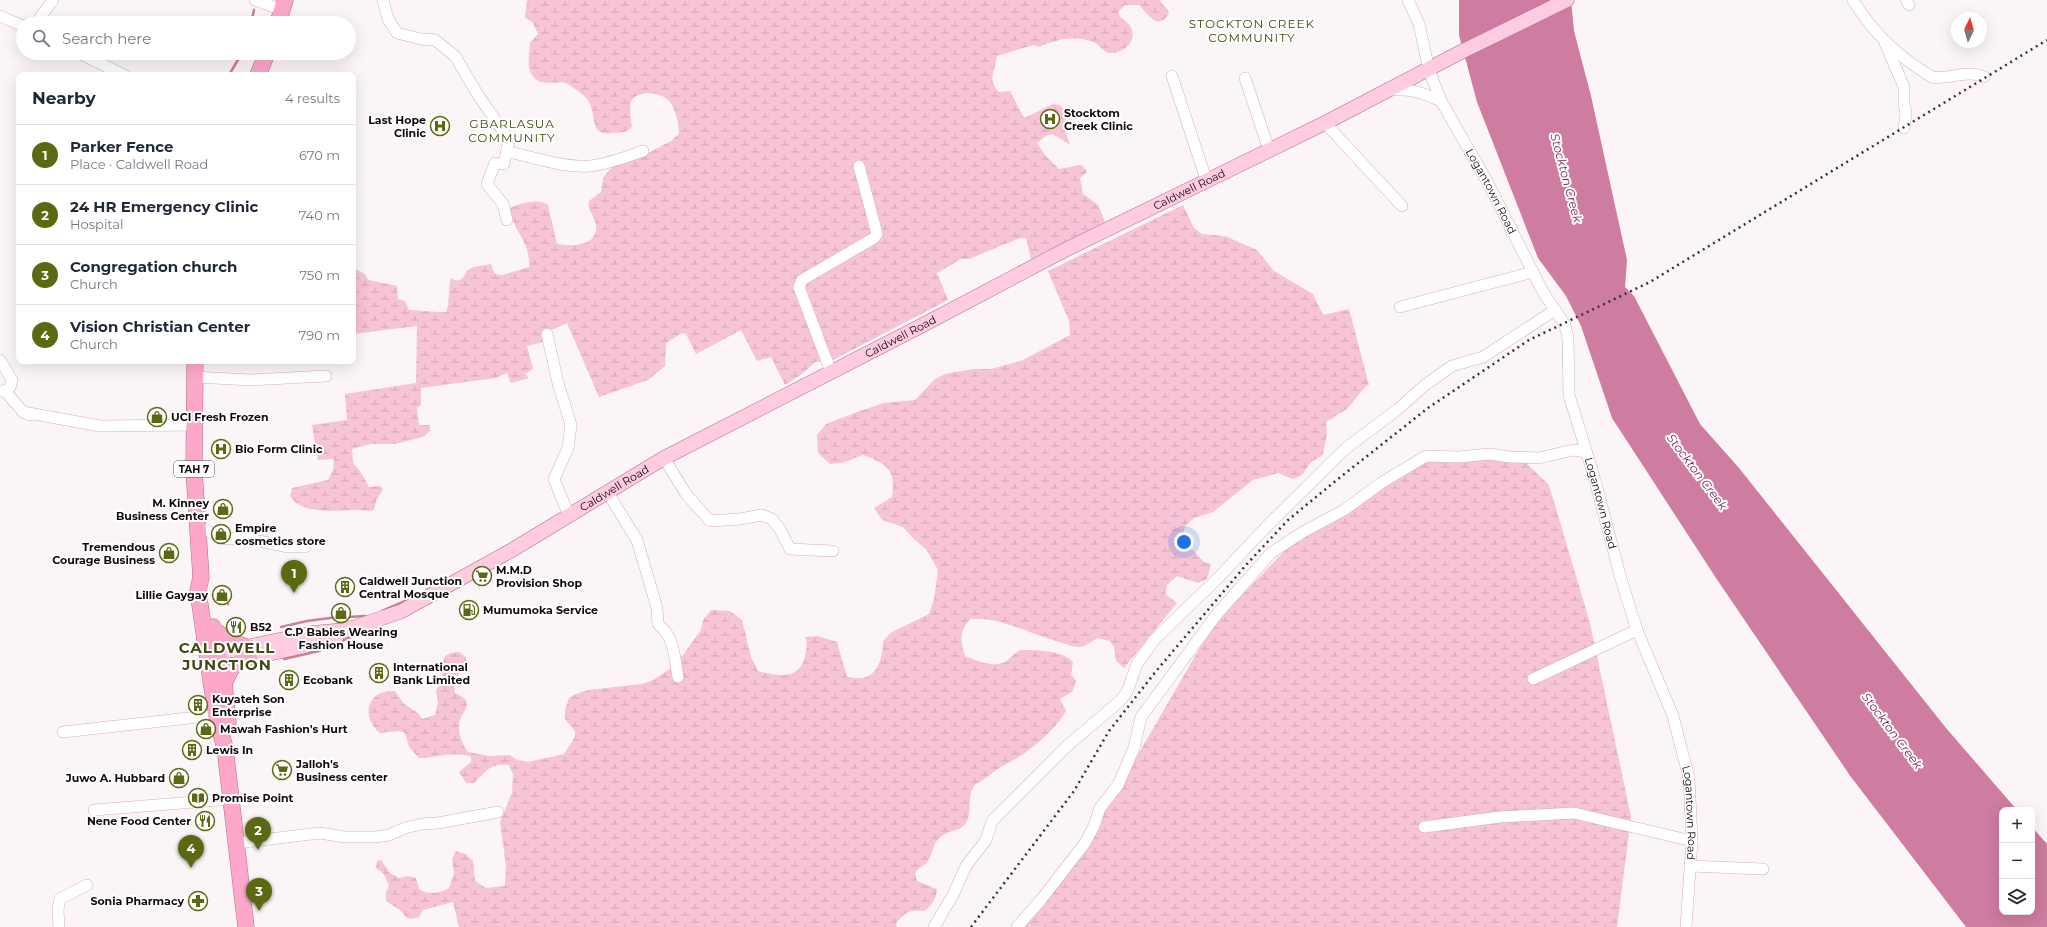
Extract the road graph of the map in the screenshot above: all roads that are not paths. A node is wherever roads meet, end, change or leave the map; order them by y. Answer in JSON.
{"nodes":[{"id":1,"x":53,"y":0,"type":"edge"},
{"id":2,"x":255,"y":0,"type":"edge"},
{"id":3,"x":383,"y":0,"type":"edge"},
{"id":4,"x":1408,"y":0,"type":"edge"},
{"id":5,"x":1567,"y":0,"type":"edge"},
{"id":6,"x":1853,"y":0,"type":"edge"},
{"id":7,"x":282,"y":11,"type":"edge"},
{"id":8,"x":0,"y":16,"type":"edge"},
{"id":9,"x":41,"y":16,"type":"edge"},
{"id":10,"x":16,"y":23,"type":"edge"},
{"id":11,"x":1885,"y":42,"type":"junction"},
{"id":12,"x":93,"y":60,"type":"edge"},
{"id":13,"x":264,"y":60,"type":"edge"},
{"id":14,"x":1430,"y":70,"type":"junction"},
{"id":15,"x":118,"y":72,"type":"edge"},
{"id":16,"x":259,"y":72,"type":"edge"},
{"id":17,"x":1172,"y":76,"type":"dead end"},
{"id":18,"x":1984,"y":77,"type":"dead end"},
{"id":19,"x":1245,"y":78,"type":"dead end"},
{"id":20,"x":1388,"y":90,"type":"junction"},
{"id":21,"x":1441,"y":101,"type":"junction"},
{"id":22,"x":1325,"y":123,"type":"junction"},
{"id":23,"x":1904,"y":128,"type":"dead end"},
{"id":24,"x":1270,"y":150,"type":"junction"},
{"id":25,"x":643,"y":151,"type":"dead end"},
{"id":26,"x":508,"y":152,"type":"junction"},
{"id":27,"x":859,"y":166,"type":"dead end"},
{"id":28,"x":1207,"y":182,"type":"junction"},
{"id":29,"x":1402,"y":206,"type":"dead end"},
{"id":30,"x":507,"y":220,"type":"dead end"},
{"id":31,"x":1533,"y":272,"type":"junction"},
{"id":32,"x":1400,"y":307,"type":"dead end"},
{"id":33,"x":1555,"y":310,"type":"junction"},
{"id":34,"x":547,"y":334,"type":"dead end"},
{"id":35,"x":0,"y":360,"type":"edge"},
{"id":36,"x":195,"y":364,"type":"edge"},
{"id":37,"x":831,"y":372,"type":"junction"},
{"id":38,"x":326,"y":376,"type":"dead end"},
{"id":39,"x":195,"y":377,"type":"junction"},
{"id":40,"x":2,"y":391,"type":"edge"},
{"id":41,"x":23,"y":412,"type":"junction"},
{"id":42,"x":43,"y":423,"type":"dead end"},
{"id":43,"x":194,"y":425,"type":"junction"},
{"id":44,"x":1586,"y":452,"type":"junction"},
{"id":45,"x":664,"y":458,"type":"junction"},
{"id":46,"x":608,"y":493,"type":"junction"},
{"id":47,"x":569,"y":516,"type":"junction"},
{"id":48,"x":197,"y":529,"type":"junction"},
{"id":49,"x":305,"y":547,"type":"dead end"},
{"id":50,"x":833,"y":551,"type":"dead end"},
{"id":51,"x":201,"y":576,"type":"junction"},
{"id":52,"x":1637,"y":630,"type":"junction"},
{"id":53,"x":214,"y":631,"type":"junction"},
{"id":54,"x":249,"y":652,"type":"junction"},
{"id":55,"x":214,"y":660,"type":"junction"},
{"id":56,"x":678,"y":676,"type":"dead end"},
{"id":57,"x":1533,"y":679,"type":"dead end"},
{"id":58,"x":224,"y":683,"type":"junction"},
{"id":59,"x":216,"y":715,"type":"junction"},
{"id":60,"x":63,"y":732,"type":"dead end"},
{"id":61,"x":225,"y":748,"type":"junction"},
{"id":62,"x":232,"y":799,"type":"junction"},
{"id":63,"x":94,"y":810,"type":"dead end"},
{"id":64,"x":498,"y":812,"type":"dead end"},
{"id":65,"x":1424,"y":827,"type":"dead end"},
{"id":66,"x":1692,"y":841,"type":"junction"},
{"id":67,"x":236,"y":843,"type":"junction"},
{"id":68,"x":1690,"y":866,"type":"junction"},
{"id":69,"x":1763,"y":869,"type":"dead end"},
{"id":70,"x":87,"y":885,"type":"dead end"},
{"id":71,"x":59,"y":927,"type":"edge"},
{"id":72,"x":246,"y":927,"type":"edge"},
{"id":73,"x":934,"y":927,"type":"edge"},
{"id":74,"x":1017,"y":927,"type":"edge"},
{"id":75,"x":1686,"y":927,"type":"edge"}],
"edges":[{"from":1,"to":9,"type":"street"},
{"from":2,"to":7,"type":"street"},
{"from":3,"to":26,"type":"street"},
{"from":4,"to":14,"type":"street","name":"Logantown Road"},
{"from":5,"to":14,"type":"main road","name":"Caldwell Road"},
{"from":6,"to":11,"type":"street"},
{"from":8,"to":10,"type":"street"},
{"from":11,"to":18,"type":"street"},
{"from":11,"to":23,"type":"street"},
{"from":12,"to":15,"type":"street"},
{"from":13,"to":16,"type":"highway"},
{"from":14,"to":20,"type":"main road","name":"Caldwell Road"},
{"from":14,"to":21,"type":"street","name":"Logantown Road"},
{"from":17,"to":28,"type":"street"},
{"from":19,"to":24,"type":"street"},
{"from":20,"to":21,"type":"street"},
{"from":20,"to":22,"type":"main road","name":"Caldwell Road"},
{"from":21,"to":31,"type":"street","name":"Logantown Road"},
{"from":22,"to":24,"type":"main road","name":"Caldwell Road"},
{"from":22,"to":29,"type":"street"},
{"from":24,"to":28,"type":"main road","name":"Caldwell Road"},
{"from":25,"to":26,"type":"street"},
{"from":26,"to":30,"type":"street"},
{"from":27,"to":37,"type":"street"},
{"from":28,"to":37,"type":"main road","name":"Caldwell Road"},
{"from":31,"to":32,"type":"street"},
{"from":31,"to":33,"type":"street","name":"Logantown Road"},
{"from":33,"to":44,"type":"street","name":"Logantown Road"},
{"from":33,"to":73,"type":"street"},
{"from":34,"to":47,"type":"street"},
{"from":35,"to":40,"type":"street"},
{"from":36,"to":39,"type":"highway","number":"TAH 7"},
{"from":37,"to":45,"type":"main road","name":"Caldwell Road"},
{"from":38,"to":39,"type":"street"},
{"from":39,"to":43,"type":"highway","number":"TAH 7"},
{"from":40,"to":41,"type":"street"},
{"from":41,"to":42,"type":"street"},
{"from":41,"to":43,"type":"street"},
{"from":43,"to":48,"type":"highway","number":"TAH 7"},
{"from":44,"to":52,"type":"street","name":"Logantown Road"},
{"from":44,"to":74,"type":"street"},
{"from":45,"to":46,"type":"main road","name":"Caldwell Road"},
{"from":45,"to":50,"type":"street"},
{"from":46,"to":47,"type":"main road","name":"Caldwell Road"},
{"from":46,"to":56,"type":"street"},
{"from":47,"to":54,"type":"main road","name":"Caldwell Road"},
{"from":48,"to":49,"type":"street"},
{"from":48,"to":51,"type":"highway","number":"TAH 7"},
{"from":51,"to":53,"type":"highway","number":"TAH 7"},
{"from":51,"to":55,"type":"highway","number":"TAH 7"},
{"from":52,"to":57,"type":"street"},
{"from":52,"to":66,"type":"street","name":"Logantown Road"},
{"from":53,"to":54,"type":"highway"},
{"from":53,"to":55,"type":"highway","number":"TAH 7"},
{"from":54,"to":55,"type":"main road","name":"Caldwell Road"},
{"from":54,"to":58,"type":"highway"},
{"from":55,"to":58,"type":"highway","number":"TAH 7"},
{"from":55,"to":59,"type":"highway","number":"TAH 7"},
{"from":58,"to":61,"type":"highway","number":"TAH 7"},
{"from":59,"to":60,"type":"street"},
{"from":59,"to":61,"type":"highway","number":"TAH 7"},
{"from":61,"to":62,"type":"highway","number":"TAH 7"},
{"from":62,"to":63,"type":"street"},
{"from":62,"to":67,"type":"highway","number":"TAH 7"},
{"from":64,"to":67,"type":"street"},
{"from":65,"to":66,"type":"street"},
{"from":66,"to":68,"type":"street","name":"Logantown Road"},
{"from":67,"to":72,"type":"highway","number":"TAH 7"},
{"from":68,"to":69,"type":"street"},
{"from":68,"to":75,"type":"street","name":"Logantown Road"},
{"from":70,"to":71,"type":"street"}]}
